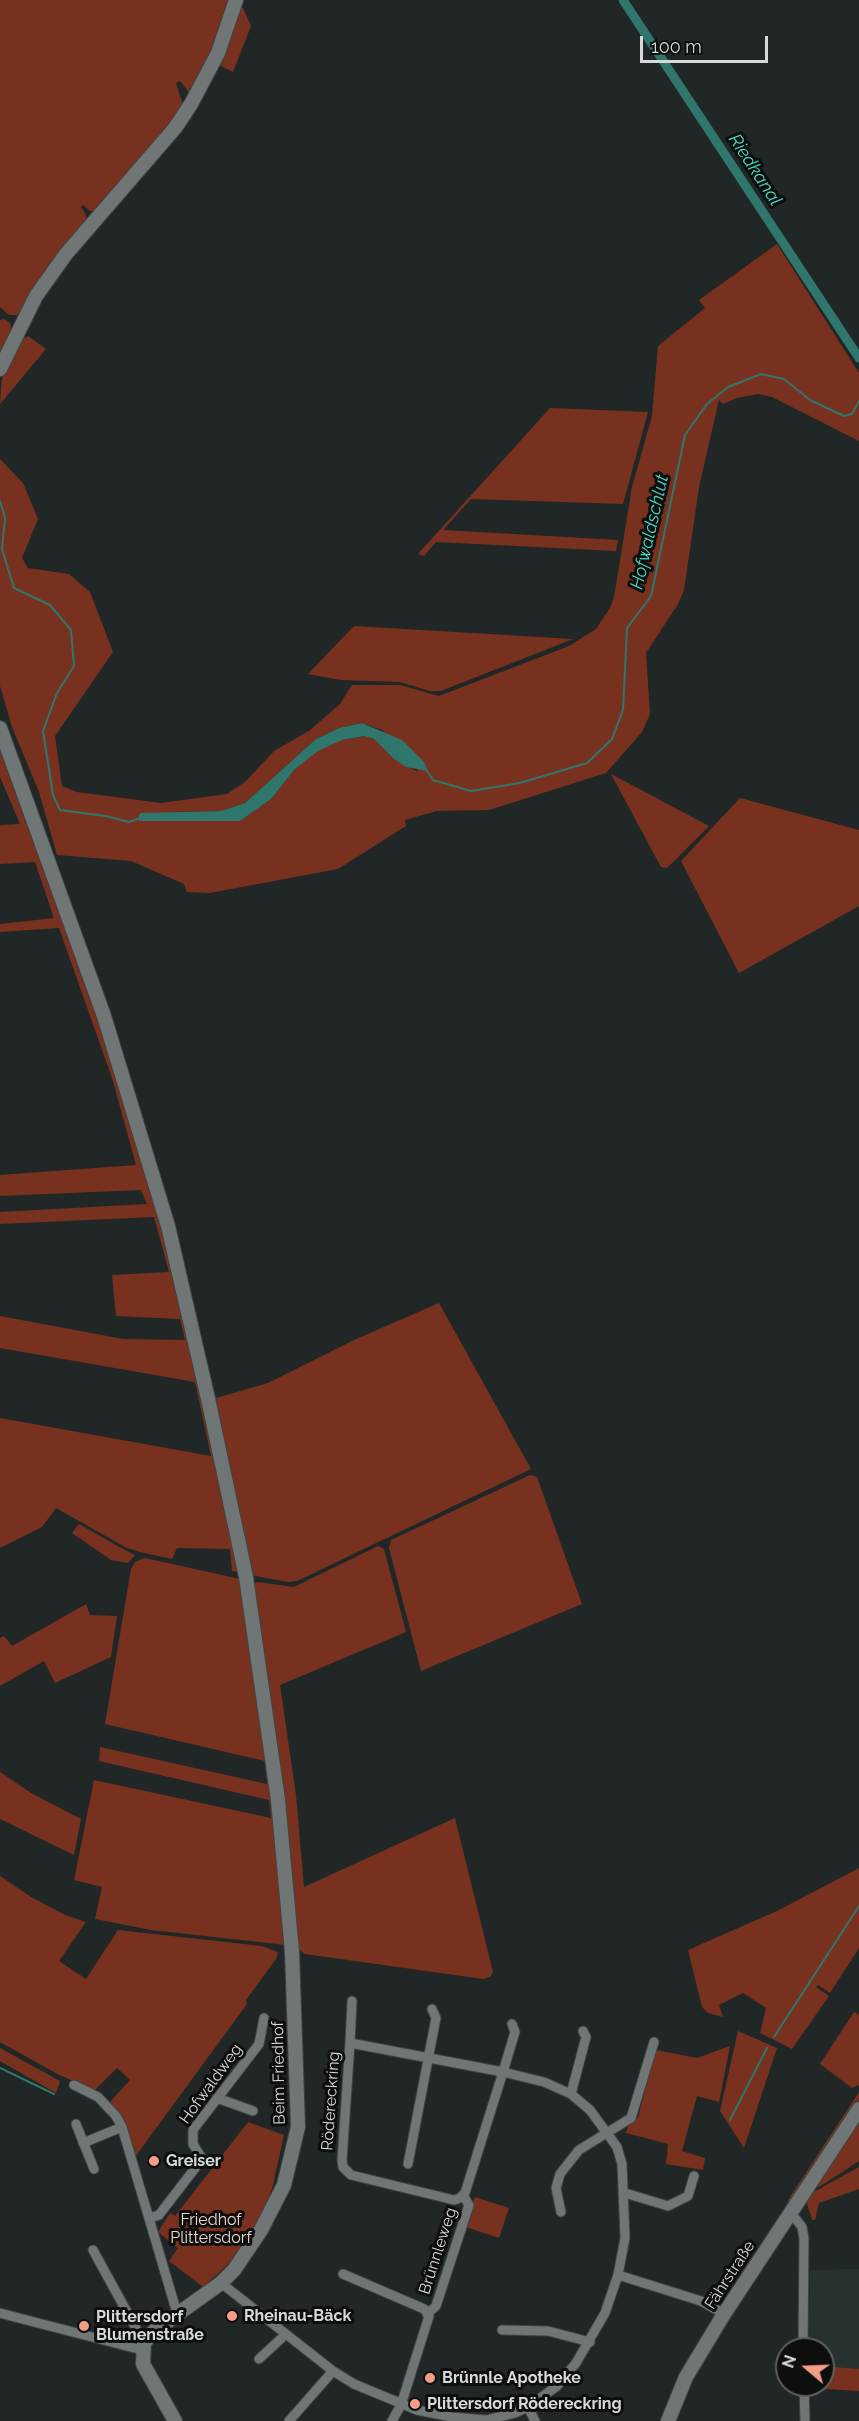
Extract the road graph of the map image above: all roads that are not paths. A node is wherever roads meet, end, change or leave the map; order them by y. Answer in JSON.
{"nodes":[{"id":1,"x":236,"y":0,"type":"edge"},
{"id":2,"x":0,"y":369,"type":"edge"},
{"id":3,"x":0,"y":728,"type":"edge"},
{"id":4,"x":352,"y":2001,"type":"dead end"},
{"id":5,"x":432,"y":2009,"type":"dead end"},
{"id":6,"x":264,"y":2019,"type":"dead end"},
{"id":7,"x":512,"y":2024,"type":"dead end"},
{"id":8,"x":583,"y":2031,"type":"dead end"},
{"id":9,"x":654,"y":2042,"type":"dead end"},
{"id":10,"x":350,"y":2043,"type":"junction"},
{"id":11,"x":429,"y":2058,"type":"junction"},
{"id":12,"x":504,"y":2072,"type":"junction"},
{"id":13,"x":74,"y":2085,"type":"dead end"},
{"id":14,"x":571,"y":2094,"type":"junction"},
{"id":15,"x":217,"y":2098,"type":"junction"},
{"id":16,"x":859,"y":2109,"type":"edge"},
{"id":17,"x":253,"y":2111,"type":"dead end"},
{"id":18,"x":76,"y":2124,"type":"dead end"},
{"id":19,"x":122,"y":2127,"type":"junction"},
{"id":20,"x":608,"y":2134,"type":"junction"},
{"id":21,"x":83,"y":2143,"type":"junction"},
{"id":22,"x":408,"y":2164,"type":"dead end"},
{"id":23,"x":94,"y":2169,"type":"dead end"},
{"id":24,"x":694,"y":2176,"type":"dead end"},
{"id":25,"x":625,"y":2193,"type":"junction"},
{"id":26,"x":463,"y":2195,"type":"junction"},
{"id":27,"x":561,"y":2212,"type":"dead end"},
{"id":28,"x":791,"y":2213,"type":"junction"},
{"id":29,"x":150,"y":2218,"type":"junction"},
{"id":30,"x":93,"y":2250,"type":"dead end"},
{"id":31,"x":343,"y":2274,"type":"dead end"},
{"id":32,"x":618,"y":2275,"type":"junction"},
{"id":33,"x":221,"y":2283,"type":"junction"},
{"id":34,"x":0,"y":2313,"type":"edge"},
{"id":35,"x":177,"y":2313,"type":"junction"},
{"id":36,"x":427,"y":2314,"type":"junction"},
{"id":37,"x":724,"y":2314,"type":"junction"},
{"id":38,"x":502,"y":2330,"type":"dead end"},
{"id":39,"x":285,"y":2335,"type":"junction"},
{"id":40,"x":803,"y":2337,"type":"edge"},
{"id":41,"x":590,"y":2342,"type":"junction"},
{"id":42,"x":143,"y":2346,"type":"junction"},
{"id":43,"x":259,"y":2359,"type":"dead end"},
{"id":44,"x":333,"y":2371,"type":"junction"},
{"id":45,"x":804,"y":2397,"type":"edge"},
{"id":46,"x":401,"y":2405,"type":"junction"},
{"id":47,"x":528,"y":2407,"type":"junction"},
{"id":48,"x":468,"y":2420,"type":"edge"},
{"id":49,"x":175,"y":2421,"type":"edge"},
{"id":50,"x":289,"y":2421,"type":"edge"},
{"id":51,"x":392,"y":2421,"type":"edge"},
{"id":52,"x":535,"y":2421,"type":"edge"},
{"id":53,"x":668,"y":2421,"type":"edge"},
{"id":54,"x":805,"y":2421,"type":"edge"}],
"edges":[{"from":1,"to":2,"type":"main road"},
{"from":3,"to":33,"type":"main road","name":"Beim Friedhof"},
{"from":4,"to":10,"type":"street"},
{"from":5,"to":11,"type":"street"},
{"from":6,"to":15,"type":"street","name":"Hofwaldweg"},
{"from":7,"to":12,"type":"street"},
{"from":8,"to":14,"type":"street"},
{"from":9,"to":20,"type":"street"},
{"from":10,"to":11,"type":"street","name":"Rödereckring"},
{"from":10,"to":26,"type":"street","name":"Rödereckring"},
{"from":11,"to":12,"type":"street","name":"Rödereckring"},
{"from":11,"to":22,"type":"street"},
{"from":12,"to":14,"type":"street","name":"Rödereckring"},
{"from":12,"to":26,"type":"street"},
{"from":13,"to":19,"type":"street"},
{"from":14,"to":20,"type":"street","name":"Rödereckring"},
{"from":15,"to":17,"type":"street"},
{"from":15,"to":29,"type":"street","name":"Hofwaldweg"},
{"from":16,"to":28,"type":"main road","name":"Fährstraße"},
{"from":18,"to":21,"type":"street"},
{"from":19,"to":21,"type":"street"},
{"from":19,"to":29,"type":"street"},
{"from":20,"to":25,"type":"street","name":"Rödereckring"},
{"from":20,"to":27,"type":"street"},
{"from":21,"to":23,"type":"street"},
{"from":24,"to":25,"type":"street"},
{"from":25,"to":32,"type":"street","name":"Rödereckring"},
{"from":26,"to":36,"type":"street","name":"Brünnleweg"},
{"from":28,"to":37,"type":"main road","name":"Fährstraße"},
{"from":28,"to":40,"type":"street"},
{"from":29,"to":35,"type":"street"},
{"from":30,"to":42,"type":"street"},
{"from":31,"to":36,"type":"street"},
{"from":32,"to":37,"type":"street"},
{"from":32,"to":41,"type":"street","name":"Rödereckring"},
{"from":33,"to":35,"type":"main road","name":"Beim Friedhof"},
{"from":33,"to":39,"type":"street","name":"Rödereckring"},
{"from":34,"to":42,"type":"street"},
{"from":35,"to":42,"type":"main road","name":"Beim Friedhof"},
{"from":36,"to":46,"type":"street","name":"Brünnleweg"},
{"from":37,"to":53,"type":"main road","name":"Fährstraße"},
{"from":38,"to":41,"type":"street"},
{"from":39,"to":43,"type":"street"},
{"from":39,"to":44,"type":"street","name":"Rödereckring"},
{"from":41,"to":47,"type":"street","name":"Rödereckring"},
{"from":42,"to":49,"type":"main road"},
{"from":44,"to":46,"type":"street","name":"Rödereckring"},
{"from":44,"to":50,"type":"street"},
{"from":45,"to":54,"type":"street"},
{"from":46,"to":48,"type":"street","name":"Rödereckring"},
{"from":46,"to":51,"type":"street"},
{"from":47,"to":48,"type":"street","name":"Rödereckring"},
{"from":47,"to":52,"type":"street"}]}
